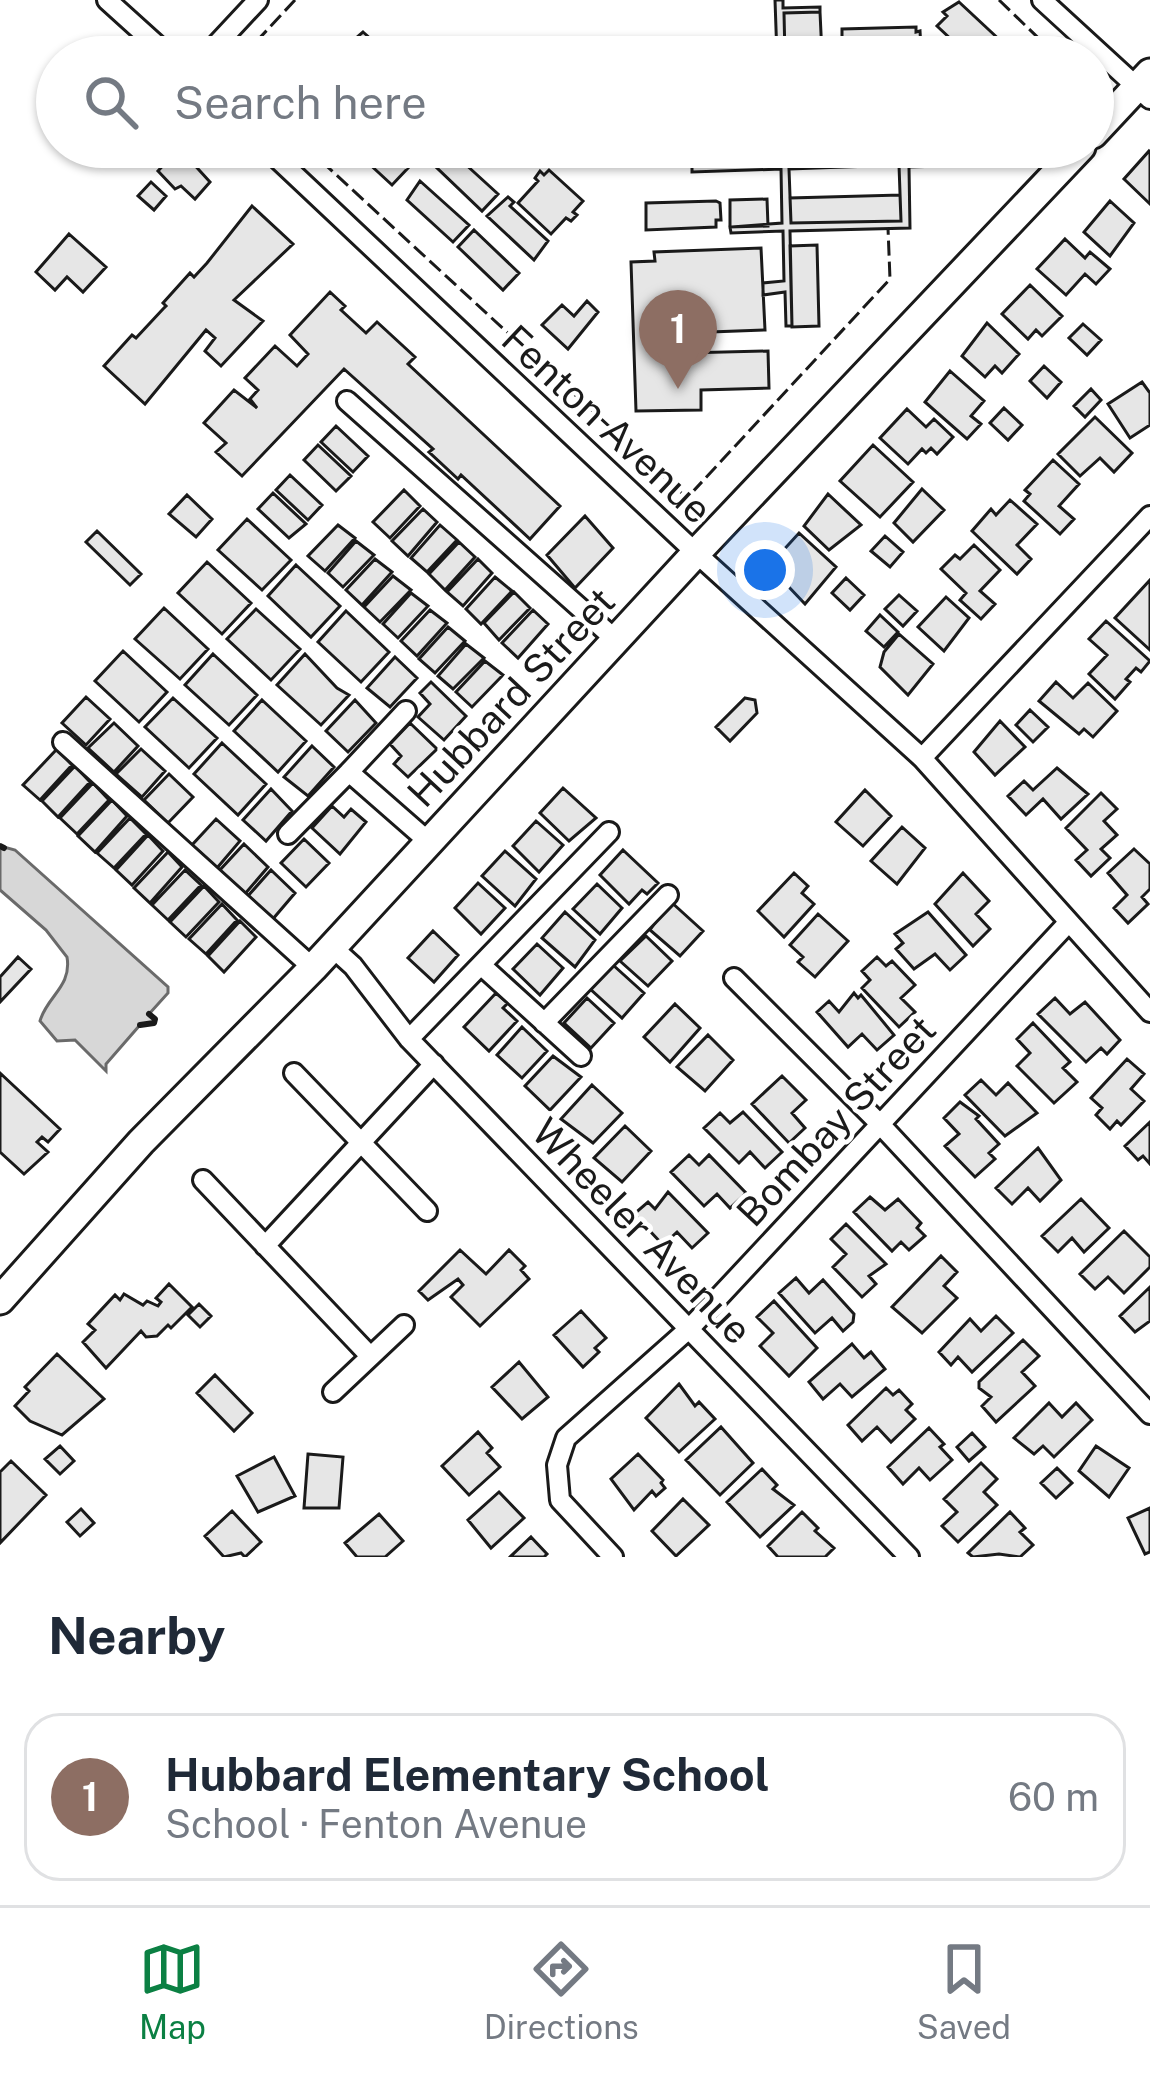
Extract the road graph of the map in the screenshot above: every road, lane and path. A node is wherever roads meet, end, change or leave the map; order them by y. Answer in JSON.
{"nodes":[{"id":1,"x":107,"y":0,"type":"edge"},
{"id":2,"x":258,"y":0,"type":"edge"},
{"id":3,"x":1042,"y":0,"type":"edge"},
{"id":4,"x":147,"y":36,"type":"edge"},
{"id":5,"x":225,"y":36,"type":"edge"},
{"id":6,"x":1086,"y":36,"type":"edge"},
{"id":7,"x":1114,"y":60,"type":"edge"},
{"id":8,"x":1146,"y":86,"type":"edge"},
{"id":9,"x":1114,"y":115,"type":"edge"},
{"id":10,"x":288,"y":168,"type":"edge"},
{"id":11,"x":1061,"y":168,"type":"edge"},
{"id":12,"x":347,"y":401,"type":"dead end"},
{"id":13,"x":1150,"y":516,"type":"edge"},
{"id":14,"x":696,"y":554,"type":"junction"},
{"id":15,"x":616,"y":640,"type":"junction"},
{"id":16,"x":406,"y":711,"type":"dead end"},
{"id":17,"x":63,"y":742,"type":"dead end"},
{"id":18,"x":922,"y":758,"type":"junction"},
{"id":19,"x":349,"y":772,"type":"junction"},
{"id":20,"x":609,"y":832,"type":"dead end"},
{"id":21,"x":288,"y":834,"type":"dead end"},
{"id":22,"x":429,"y":842,"type":"junction"},
{"id":23,"x":668,"y":895,"type":"dead end"},
{"id":24,"x":1067,"y":924,"type":"junction"},
{"id":25,"x":332,"y":947,"type":"junction"},
{"id":26,"x":481,"y":964,"type":"junction"},
{"id":27,"x":313,"y":968,"type":"junction"},
{"id":28,"x":734,"y":978,"type":"dead end"},
{"id":29,"x":1150,"y":1012,"type":"edge"},
{"id":30,"x":544,"y":1023,"type":"junction"},
{"id":31,"x":409,"y":1039,"type":"junction"},
{"id":32,"x":581,"y":1056,"type":"dead end"},
{"id":33,"x":434,"y":1064,"type":"junction"},
{"id":34,"x":295,"y":1073,"type":"dead end"},
{"id":35,"x":878,"y":1122,"type":"junction"},
{"id":36,"x":361,"y":1142,"type":"junction"},
{"id":37,"x":203,"y":1180,"type":"dead end"},
{"id":38,"x":427,"y":1211,"type":"dead end"},
{"id":39,"x":265,"y":1246,"type":"junction"},
{"id":40,"x":0,"y":1300,"type":"edge"},
{"id":41,"x":404,"y":1325,"type":"dead end"},
{"id":42,"x":691,"y":1327,"type":"junction"},
{"id":43,"x":370,"y":1356,"type":"junction"},
{"id":44,"x":333,"y":1392,"type":"dead end"},
{"id":45,"x":1150,"y":1414,"type":"edge"},
{"id":46,"x":613,"y":1557,"type":"edge"},
{"id":47,"x":909,"y":1557,"type":"edge"}],
"edges":[{"from":1,"to":4,"type":"street"},
{"from":2,"to":5,"type":"street"},
{"from":3,"to":6,"type":"street"},
{"from":7,"to":8,"type":"street"},
{"from":8,"to":9,"type":"main road"},
{"from":10,"to":14,"type":"street","name":"Fenton Avenue"},
{"from":11,"to":14,"type":"main road","name":"Hubbard Street"},
{"from":12,"to":15,"type":"street"},
{"from":13,"to":18,"type":"street"},
{"from":14,"to":15,"type":"main road","name":"Hubbard Street"},
{"from":14,"to":18,"type":"street","name":"Fenton Avenue"},
{"from":15,"to":22,"type":"main road","name":"Hubbard Street"},
{"from":16,"to":19,"type":"street"},
{"from":17,"to":27,"type":"street"},
{"from":18,"to":24,"type":"street","name":"Fenton Avenue"},
{"from":19,"to":21,"type":"street"},
{"from":19,"to":22,"type":"street"},
{"from":20,"to":26,"type":"street"},
{"from":22,"to":25,"type":"main road","name":"Hubbard Street"},
{"from":23,"to":30,"type":"street"},
{"from":24,"to":29,"type":"street","name":"Fenton Avenue"},
{"from":24,"to":35,"type":"street","name":"Bombay Street"},
{"from":25,"to":27,"type":"main road","name":"Hubbard Street"},
{"from":25,"to":31,"type":"street","name":"Wheeler Avenue"},
{"from":26,"to":30,"type":"street"},
{"from":26,"to":31,"type":"street"},
{"from":27,"to":40,"type":"main road","name":"Hubbard Street"},
{"from":28,"to":35,"type":"street"},
{"from":30,"to":32,"type":"street"},
{"from":31,"to":33,"type":"street","name":"Wheeler Avenue"},
{"from":33,"to":36,"type":"street"},
{"from":33,"to":42,"type":"street","name":"Wheeler Avenue"},
{"from":34,"to":36,"type":"street"},
{"from":35,"to":42,"type":"street","name":"Bombay Street"},
{"from":35,"to":45,"type":"street"},
{"from":36,"to":38,"type":"street"},
{"from":36,"to":39,"type":"street"},
{"from":37,"to":39,"type":"street"},
{"from":39,"to":43,"type":"street"},
{"from":41,"to":43,"type":"street"},
{"from":42,"to":46,"type":"street","name":"Bombay Street"},
{"from":42,"to":47,"type":"street","name":"Wheeler Avenue"},
{"from":43,"to":44,"type":"street"}]}
